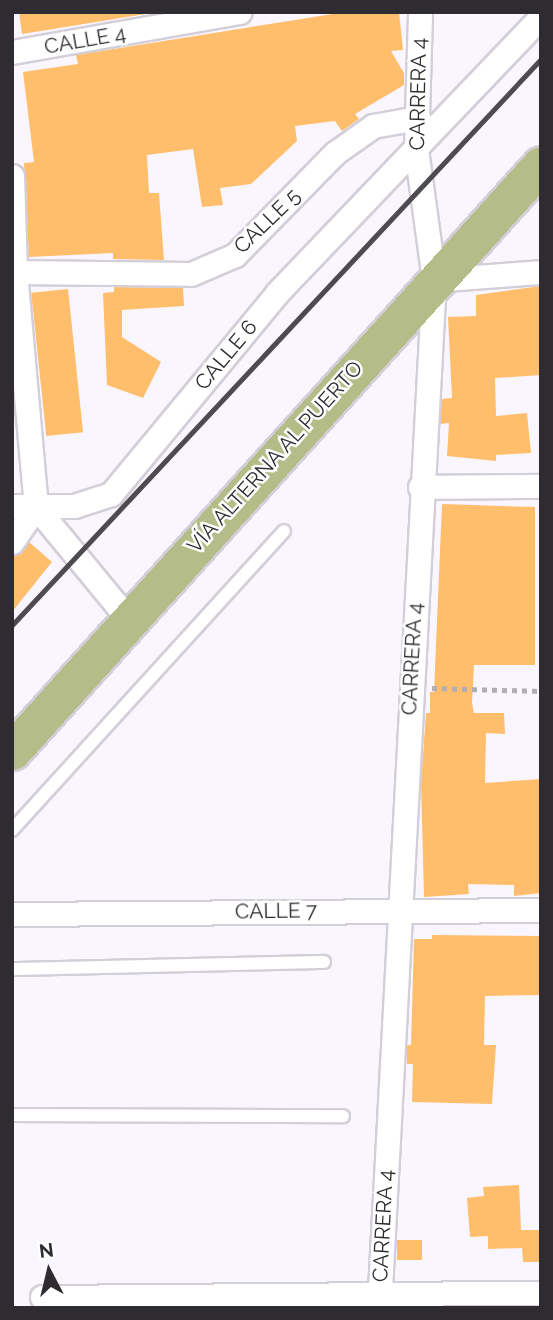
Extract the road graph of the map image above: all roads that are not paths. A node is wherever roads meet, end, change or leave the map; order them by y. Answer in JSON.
{"nodes":[{"id":1,"x":240,"y":12,"type":"edge"},
{"id":2,"x":420,"y":12,"type":"edge"},
{"id":3,"x":196,"y":16,"type":"edge"},
{"id":4,"x":541,"y":17,"type":"edge"},
{"id":5,"x":12,"y":52,"type":"edge"},
{"id":6,"x":418,"y":118,"type":"junction"},
{"id":7,"x":416,"y":149,"type":"junction"},
{"id":8,"x":541,"y":165,"type":"edge"},
{"id":9,"x":12,"y":176,"type":"edge"},
{"id":10,"x":14,"y":272,"type":"edge"},
{"id":11,"x":541,"y":272,"type":"edge"},
{"id":12,"x":434,"y":280,"type":"junction"},
{"id":13,"x":541,"y":486,"type":"edge"},
{"id":14,"x":420,"y":487,"type":"junction"},
{"id":15,"x":12,"y":506,"type":"edge"},
{"id":16,"x":36,"y":507,"type":"junction"},
{"id":17,"x":284,"y":531,"type":"dead end"},
{"id":18,"x":12,"y":542,"type":"edge"},
{"id":19,"x":130,"y":621,"type":"junction"},
{"id":20,"x":12,"y":751,"type":"edge"},
{"id":21,"x":12,"y":831,"type":"edge"},
{"id":22,"x":399,"y":910,"type":"junction"},
{"id":23,"x":541,"y":910,"type":"edge"},
{"id":24,"x":12,"y":914,"type":"edge"},
{"id":25,"x":324,"y":962,"type":"dead end"},
{"id":26,"x":12,"y":969,"type":"edge"},
{"id":27,"x":12,"y":1115,"type":"edge"},
{"id":28,"x":343,"y":1116,"type":"dead end"},
{"id":29,"x":541,"y":1293,"type":"edge"},
{"id":30,"x":43,"y":1297,"type":"dead end"},
{"id":31,"x":379,"y":1301,"type":"edge"}],
"edges":[{"from":1,"to":3,"type":"street","name":"CALLE 4"},
{"from":2,"to":6,"type":"street","name":"CARRERA 4"},
{"from":3,"to":5,"type":"street","name":"CALLE 4"},
{"from":4,"to":7,"type":"street","name":"CALLE 6"},
{"from":6,"to":7,"type":"street","name":"CARRERA 4"},
{"from":6,"to":10,"type":"street","name":"CALLE 5"},
{"from":7,"to":12,"type":"street","name":"CARRERA 4"},
{"from":7,"to":16,"type":"street","name":"CALLE 6"},
{"from":8,"to":12,"type":"main road","name":"VÍA ALTERNA AL PUERTO"},
{"from":9,"to":10,"type":"street"},
{"from":10,"to":16,"type":"street"},
{"from":11,"to":12,"type":"street"},
{"from":12,"to":14,"type":"street","name":"CARRERA 4"},
{"from":12,"to":19,"type":"main road","name":"VÍA ALTERNA AL PUERTO"},
{"from":13,"to":14,"type":"street"},
{"from":14,"to":22,"type":"street","name":"CARRERA 4"},
{"from":15,"to":16,"type":"street","name":"CALLE 6"},
{"from":16,"to":18,"type":"street"},
{"from":16,"to":19,"type":"street"},
{"from":17,"to":21,"type":"lane"},
{"from":19,"to":20,"type":"main road","name":"VÍA ALTERNA AL PUERTO"},
{"from":22,"to":23,"type":"street","name":"CALLE 7"},
{"from":22,"to":24,"type":"street","name":"CALLE 7"},
{"from":22,"to":31,"type":"street","name":"CARRERA 4"},
{"from":25,"to":26,"type":"lane"},
{"from":27,"to":28,"type":"lane"},
{"from":29,"to":31,"type":"street"},
{"from":30,"to":31,"type":"street"}]}
